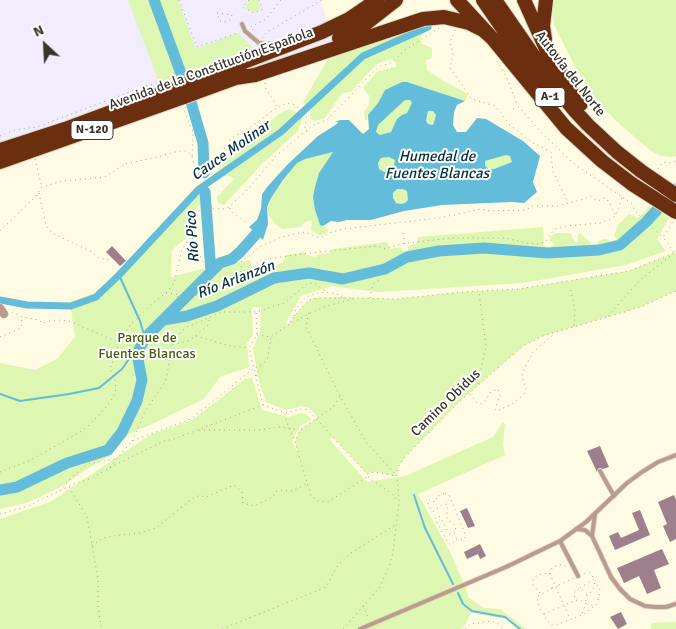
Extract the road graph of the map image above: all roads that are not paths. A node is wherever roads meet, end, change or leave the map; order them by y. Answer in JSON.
{"nodes":[{"id":1,"x":376,"y":0,"type":"edge"},
{"id":2,"x":396,"y":0,"type":"edge"},
{"id":3,"x":456,"y":0,"type":"edge"},
{"id":4,"x":483,"y":0,"type":"edge"},
{"id":5,"x":495,"y":0,"type":"edge"},
{"id":6,"x":524,"y":0,"type":"edge"},
{"id":7,"x":546,"y":0,"type":"edge"},
{"id":8,"x":242,"y":24,"type":"dead end"},
{"id":9,"x":339,"y":24,"type":"junction"},
{"id":10,"x":492,"y":38,"type":"junction"},
{"id":11,"x":283,"y":41,"type":"dead end"},
{"id":12,"x":276,"y":44,"type":"dead end"},
{"id":13,"x":553,"y":61,"type":"junction"},
{"id":14,"x":235,"y":78,"type":"junction"},
{"id":15,"x":187,"y":93,"type":"junction"},
{"id":16,"x":6,"y":153,"type":"edge"},
{"id":17,"x":638,"y":175,"type":"junction"},
{"id":18,"x":676,"y":188,"type":"edge"},
{"id":19,"x":676,"y":195,"type":"edge"},
{"id":20,"x":676,"y":207,"type":"edge"},
{"id":21,"x":676,"y":212,"type":"edge"},
{"id":22,"x":676,"y":455,"type":"edge"},
{"id":23,"x":600,"y":471,"type":"dead end"},
{"id":24,"x":614,"y":496,"type":"junction"},
{"id":25,"x":595,"y":514,"type":"junction"},
{"id":26,"x":576,"y":530,"type":"junction"},
{"id":27,"x":592,"y":536,"type":"junction"},
{"id":28,"x":560,"y":541,"type":"junction"},
{"id":29,"x":578,"y":576,"type":"road end"},
{"id":30,"x":676,"y":604,"type":"edge"},
{"id":31,"x":360,"y":629,"type":"edge"}],
"edges":[{"from":1,"to":9,"type":"highway","name":"Avenida de la Constitución Española","number":"N-120"},
{"from":2,"to":14,"type":"highway","name":"Avenida de la Constitución Española","number":"N-120"},
{"from":3,"to":10,"type":"highway"},
{"from":4,"to":17,"type":"highway","number":"A-1"},
{"from":5,"to":17,"type":"highway","name":"Autovía del Norte","number":"A-1"},
{"from":6,"to":13,"type":"highway"},
{"from":7,"to":13,"type":"highway"},
{"from":8,"to":12,"type":"lane"},
{"from":9,"to":11,"type":"lane"},
{"from":9,"to":15,"type":"highway","name":"Avenida de la Constitución Española","number":"N-120"},
{"from":10,"to":14,"type":"highway"},
{"from":10,"to":17,"type":"highway"},
{"from":13,"to":17,"type":"highway"},
{"from":14,"to":15,"type":"highway","name":"Avenida de la Constitución Española","number":"N-120"},
{"from":15,"to":16,"type":"highway","name":"Avenida de la Constitución Española","number":"N-120"},
{"from":15,"to":16,"type":"highway","name":"Avenida de la Constitución Española","number":"N-120"},
{"from":17,"to":18,"type":"highway"},
{"from":17,"to":19,"type":"highway","name":"Autovía del Norte","number":"A-1","bridge":true},
{"from":17,"to":20,"type":"highway","name":"Autovía del Norte","number":"A-1"},
{"from":17,"to":21,"type":"highway","bridge":true},
{"from":22,"to":24,"type":"lane"},
{"from":23,"to":24,"type":"lane"},
{"from":24,"to":25,"type":"lane"},
{"from":25,"to":26,"type":"lane"},
{"from":25,"to":27,"type":"lane"},
{"from":26,"to":27,"type":"lane"},
{"from":26,"to":28,"type":"lane"},
{"from":27,"to":30,"type":"lane"},
{"from":28,"to":29,"type":"lane"},
{"from":28,"to":31,"type":"lane"}]}
